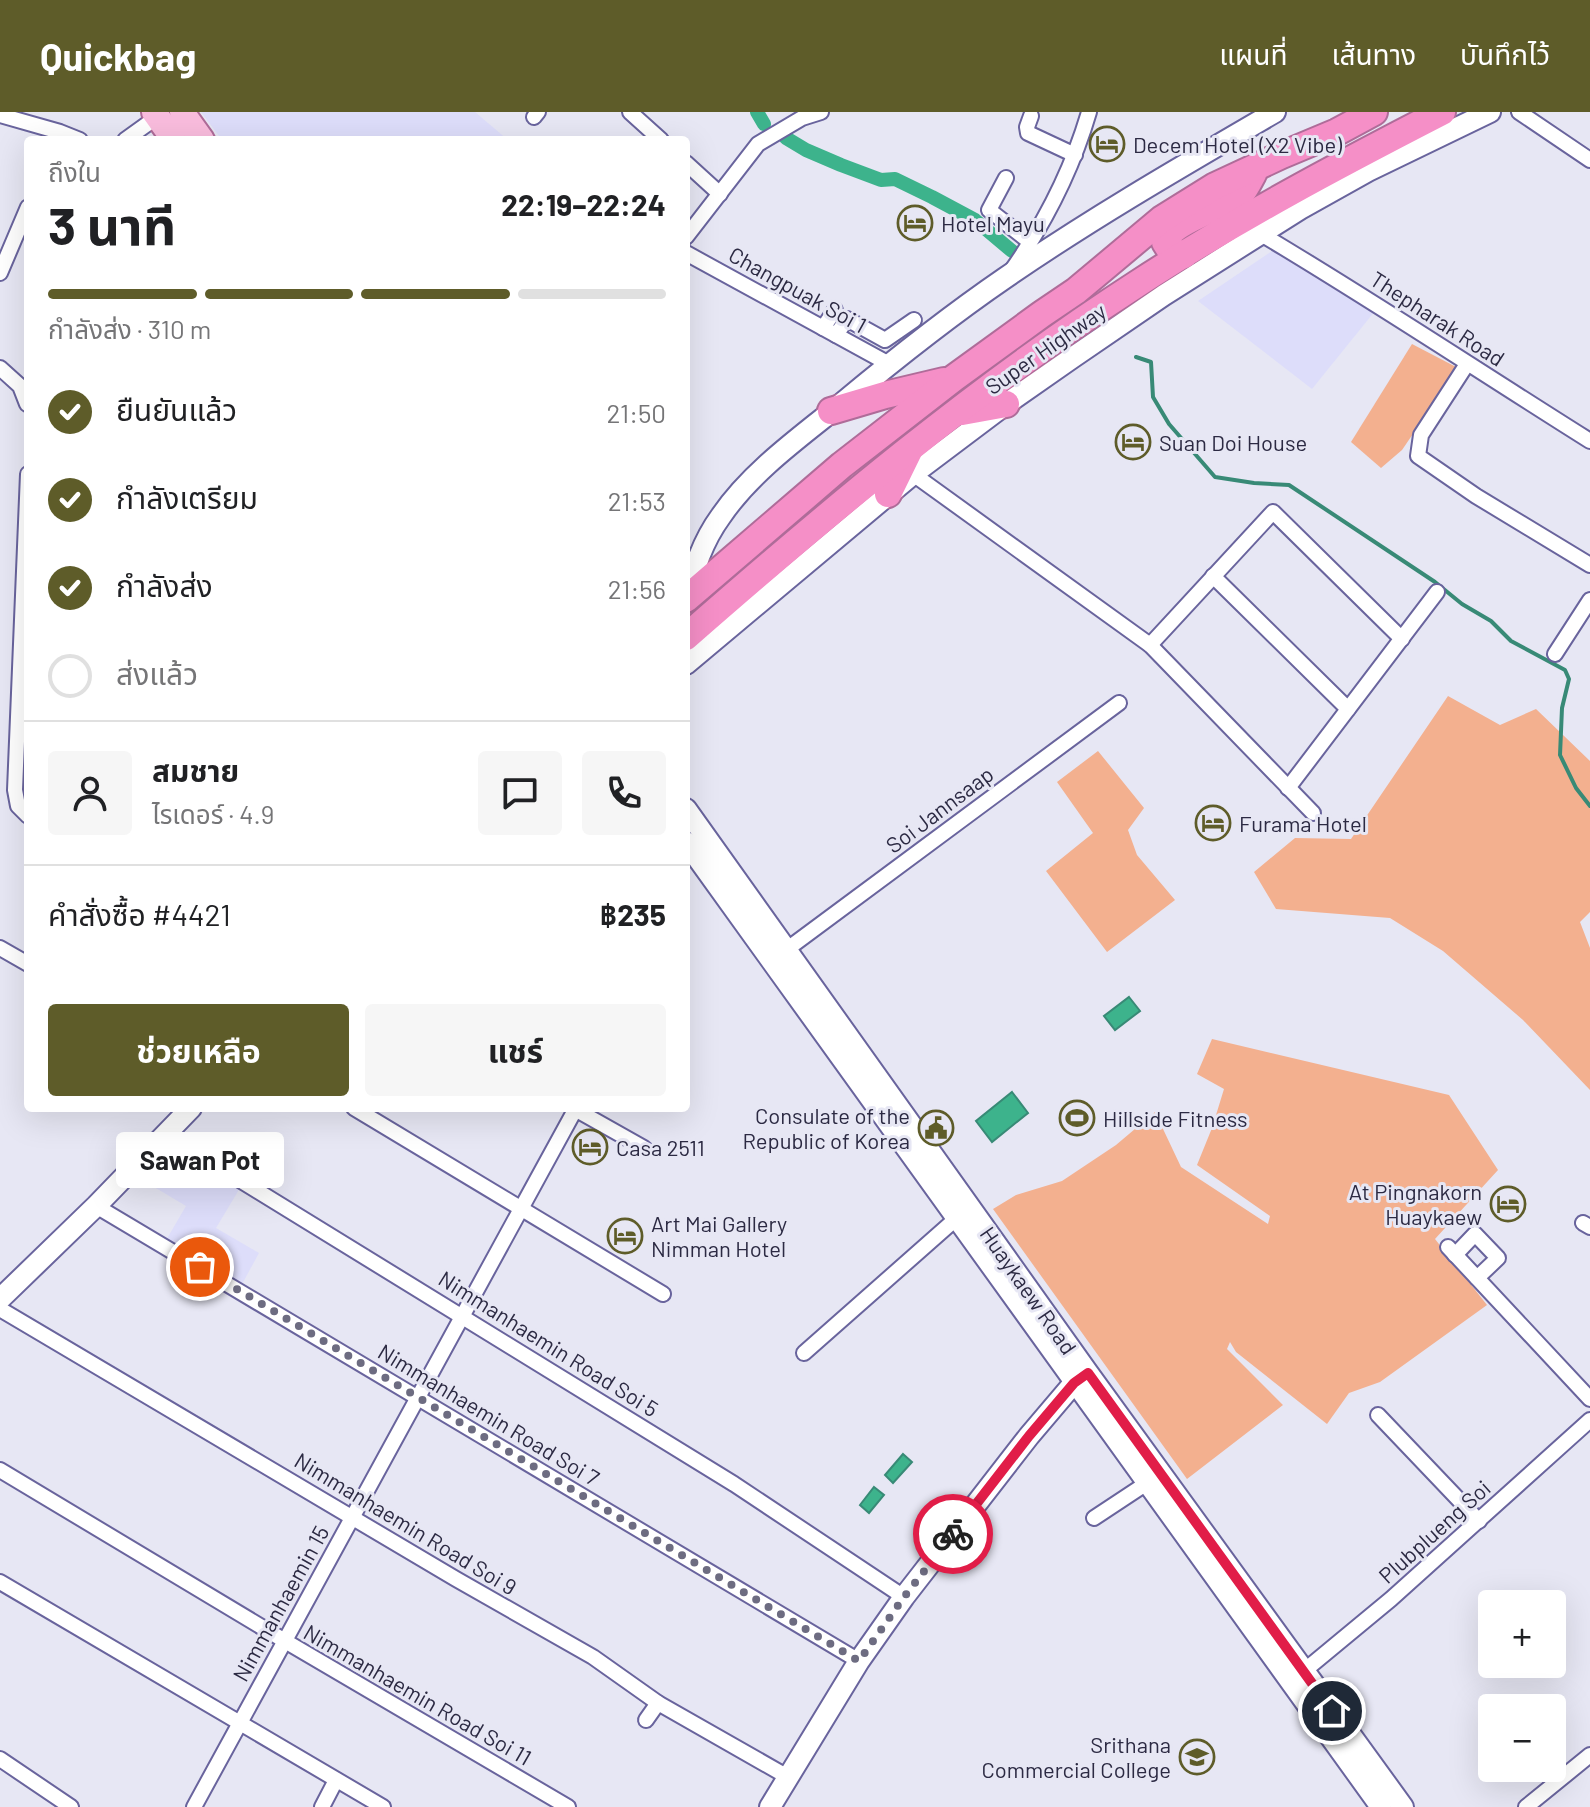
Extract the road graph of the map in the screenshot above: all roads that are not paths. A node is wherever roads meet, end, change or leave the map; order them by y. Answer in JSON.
{"nodes":[{"id":1,"x":182,"y":112,"type":"edge"},
{"id":2,"x":630,"y":112,"type":"edge"},
{"id":3,"x":821,"y":112,"type":"edge"},
{"id":4,"x":1089,"y":112,"type":"edge"},
{"id":5,"x":1275,"y":112,"type":"edge"},
{"id":6,"x":1374,"y":112,"type":"edge"},
{"id":7,"x":1442,"y":112,"type":"edge"},
{"id":8,"x":1490,"y":112,"type":"edge"},
{"id":9,"x":1519,"y":112,"type":"edge"},
{"id":10,"x":159,"y":114,"type":"edge"},
{"id":11,"x":0,"y":115,"type":"edge"},
{"id":12,"x":1031,"y":116,"type":"dead end"},
{"id":13,"x":644,"y":135,"type":"edge"},
{"id":14,"x":58,"y":136,"type":"edge"},
{"id":15,"x":130,"y":136,"type":"edge"},
{"id":16,"x":172,"y":136,"type":"edge"},
{"id":17,"x":199,"y":136,"type":"edge"},
{"id":18,"x":1075,"y":155,"type":"junction"},
{"id":19,"x":1590,"y":160,"type":"edge"},
{"id":20,"x":1257,"y":166,"type":"junction"},
{"id":21,"x":690,"y":167,"type":"edge"},
{"id":22,"x":1006,"y":178,"type":"dead end"},
{"id":23,"x":720,"y":194,"type":"junction"},
{"id":24,"x":24,"y":216,"type":"edge"},
{"id":25,"x":690,"y":232,"type":"edge"},
{"id":26,"x":1261,"y":234,"type":"junction"},
{"id":27,"x":1030,"y":242,"type":"junction"},
{"id":28,"x":690,"y":255,"type":"edge"},
{"id":29,"x":1184,"y":255,"type":"junction"},
{"id":30,"x":0,"y":273,"type":"edge"},
{"id":31,"x":1007,"y":277,"type":"junction"},
{"id":32,"x":835,"y":310,"type":"dead end"},
{"id":33,"x":914,"y":320,"type":"dead end"},
{"id":34,"x":829,"y":331,"type":"junction"},
{"id":35,"x":889,"y":364,"type":"junction"},
{"id":36,"x":1467,"y":364,"type":"junction"},
{"id":37,"x":0,"y":368,"type":"edge"},
{"id":38,"x":954,"y":378,"type":"junction"},
{"id":39,"x":24,"y":396,"type":"edge"},
{"id":40,"x":1006,"y":404,"type":"junction"},
{"id":41,"x":831,"y":411,"type":"junction"},
{"id":42,"x":952,"y":414,"type":"junction"},
{"id":43,"x":1590,"y":441,"type":"edge"},
{"id":44,"x":913,"y":445,"type":"junction"},
{"id":45,"x":913,"y":474,"type":"junction"},
{"id":46,"x":888,"y":494,"type":"junction"},
{"id":47,"x":1590,"y":565,"type":"edge"},
{"id":48,"x":24,"y":571,"type":"edge"},
{"id":49,"x":1213,"y":576,"type":"junction"},
{"id":50,"x":690,"y":584,"type":"edge"},
{"id":51,"x":1437,"y":592,"type":"dead end"},
{"id":52,"x":690,"y":596,"type":"edge"},
{"id":53,"x":1590,"y":600,"type":"edge"},
{"id":54,"x":690,"y":634,"type":"edge"},
{"id":55,"x":1402,"y":639,"type":"junction"},
{"id":56,"x":1150,"y":645,"type":"junction"},
{"id":57,"x":1555,"y":654,"type":"dead end"},
{"id":58,"x":690,"y":661,"type":"edge"},
{"id":59,"x":1119,"y":703,"type":"dead end"},
{"id":60,"x":1348,"y":709,"type":"junction"},
{"id":61,"x":1288,"y":788,"type":"junction"},
{"id":62,"x":24,"y":812,"type":"edge"},
{"id":63,"x":1313,"y":813,"type":"dead end"},
{"id":64,"x":690,"y":815,"type":"edge"},
{"id":65,"x":690,"y":848,"type":"edge"},
{"id":66,"x":0,"y":948,"type":"edge"},
{"id":67,"x":786,"y":950,"type":"junction"},
{"id":68,"x":24,"y":962,"type":"edge"},
{"id":69,"x":187,"y":1112,"type":"edge"},
{"id":70,"x":361,"y":1112,"type":"edge"},
{"id":71,"x":572,"y":1112,"type":"edge"},
{"id":72,"x":579,"y":1112,"type":"edge"},
{"id":73,"x":165,"y":1134,"type":"junction"},
{"id":74,"x":644,"y":1148,"type":"dead end"},
{"id":75,"x":96,"y":1206,"type":"junction"},
{"id":76,"x":522,"y":1209,"type":"junction"},
{"id":77,"x":958,"y":1217,"type":"junction"},
{"id":78,"x":1477,"y":1278,"type":"junction"},
{"id":79,"x":663,"y":1294,"type":"dead end"},
{"id":80,"x":0,"y":1299,"type":"edge"},
{"id":81,"x":0,"y":1309,"type":"edge"},
{"id":82,"x":462,"y":1315,"type":"junction"},
{"id":83,"x":804,"y":1353,"type":"dead end"},
{"id":84,"x":1081,"y":1378,"type":"junction"},
{"id":85,"x":418,"y":1397,"type":"junction"},
{"id":86,"x":1590,"y":1399,"type":"edge"},
{"id":87,"x":1378,"y":1415,"type":"dead end"},
{"id":88,"x":1590,"y":1420,"type":"edge"},
{"id":89,"x":0,"y":1470,"type":"edge"},
{"id":90,"x":1147,"y":1483,"type":"junction"},
{"id":91,"x":352,"y":1517,"type":"junction"},
{"id":92,"x":1094,"y":1518,"type":"dead end"},
{"id":93,"x":1479,"y":1521,"type":"junction"},
{"id":94,"x":0,"y":1582,"type":"edge"},
{"id":95,"x":904,"y":1597,"type":"junction"},
{"id":96,"x":285,"y":1641,"type":"junction"},
{"id":97,"x":859,"y":1661,"type":"junction"},
{"id":98,"x":1304,"y":1671,"type":"junction"},
{"id":99,"x":658,"y":1703,"type":"junction"},
{"id":100,"x":646,"y":1720,"type":"dead end"},
{"id":101,"x":240,"y":1723,"type":"junction"},
{"id":102,"x":1590,"y":1755,"type":"edge"},
{"id":103,"x":0,"y":1759,"type":"edge"},
{"id":104,"x":788,"y":1777,"type":"junction"},
{"id":105,"x":336,"y":1780,"type":"junction"},
{"id":106,"x":71,"y":1807,"type":"edge"},
{"id":107,"x":194,"y":1807,"type":"edge"},
{"id":108,"x":322,"y":1807,"type":"edge"},
{"id":109,"x":383,"y":1807,"type":"edge"},
{"id":110,"x":568,"y":1807,"type":"edge"},
{"id":111,"x":770,"y":1807,"type":"edge"},
{"id":112,"x":1381,"y":1807,"type":"edge"},
{"id":113,"x":1403,"y":1807,"type":"edge"},
{"id":114,"x":1526,"y":1807,"type":"edge"}],
"edges":[{"from":1,"to":17,"type":"main road"},
{"from":2,"to":13,"type":"street"},
{"from":3,"to":23,"type":"street"},
{"from":4,"to":18,"type":"street"},
{"from":5,"to":31,"type":"main road"},
{"from":6,"to":20,"type":"highway","name":"Super Highway"},
{"from":7,"to":29,"type":"highway","name":"Super Highway"},
{"from":8,"to":26,"type":"main road"},
{"from":9,"to":19,"type":"street"},
{"from":10,"to":15,"type":"street"},
{"from":10,"to":16,"type":"main road"},
{"from":11,"to":14,"type":"street"},
{"from":12,"to":18,"type":"street"},
{"from":18,"to":27,"type":"street"},
{"from":20,"to":29,"type":"highway"},
{"from":20,"to":38,"type":"highway","name":"Super Highway"},
{"from":21,"to":23,"type":"street"},
{"from":22,"to":27,"type":"street"},
{"from":23,"to":25,"type":"street"},
{"from":24,"to":30,"type":"street"},
{"from":26,"to":36,"type":"street","name":"Thepharak Road"},
{"from":26,"to":40,"type":"main road"},
{"from":27,"to":31,"type":"street"},
{"from":28,"to":34,"type":"street","name":"Changpuak Soi 1"},
{"from":29,"to":42,"type":"highway","name":"Super Highway"},
{"from":31,"to":35,"type":"main road"},
{"from":32,"to":34,"type":"street"},
{"from":33,"to":34,"type":"street"},
{"from":34,"to":35,"type":"street","name":"Changpuak Soi 1"},
{"from":35,"to":41,"type":"main road"},
{"from":36,"to":43,"type":"street","name":"Thepharak Road"},
{"from":36,"to":47,"type":"street"},
{"from":37,"to":39,"type":"street"},
{"from":38,"to":41,"type":"highway"},
{"from":38,"to":52,"type":"highway","name":"Super Highway"},
{"from":40,"to":42,"type":"highway"},
{"from":40,"to":45,"type":"main road"},
{"from":41,"to":50,"type":"main road"},
{"from":42,"to":44,"type":"highway","name":"Super Highway"},
{"from":44,"to":46,"type":"highway"},
{"from":44,"to":54,"type":"highway","name":"Super Highway"},
{"from":45,"to":46,"type":"main road"},
{"from":45,"to":56,"type":"street"},
{"from":46,"to":58,"type":"main road"},
{"from":48,"to":62,"type":"street"},
{"from":49,"to":55,"type":"street"},
{"from":49,"to":56,"type":"street"},
{"from":49,"to":60,"type":"street"},
{"from":51,"to":55,"type":"street"},
{"from":53,"to":57,"type":"street"},
{"from":55,"to":60,"type":"street"},
{"from":56,"to":61,"type":"street"},
{"from":59,"to":67,"type":"street","name":"Soi Jannsaap"},
{"from":60,"to":61,"type":"street"},
{"from":61,"to":63,"type":"street"},
{"from":64,"to":67,"type":"main road","name":"Huaykaew Road"},
{"from":65,"to":77,"type":"main road","name":"Huaykaew Road"},
{"from":66,"to":68,"type":"street"},
{"from":67,"to":84,"type":"main road","name":"Huaykaew Road"},
{"from":69,"to":73,"type":"main road"},
{"from":70,"to":76,"type":"street"},
{"from":71,"to":76,"type":"street","name":"Nimmanhaemin 15"},
{"from":72,"to":74,"type":"street"},
{"from":73,"to":75,"type":"main road"},
{"from":73,"to":82,"type":"street","name":"Nimmanhaemin Road Soi 5"},
{"from":75,"to":80,"type":"main road"},
{"from":75,"to":85,"type":"street","name":"Nimmanhaemin Road Soi 7"},
{"from":76,"to":79,"type":"street"},
{"from":76,"to":82,"type":"street","name":"Nimmanhaemin 15"},
{"from":77,"to":83,"type":"street"},
{"from":77,"to":84,"type":"main road","name":"Huaykaew Road"},
{"from":78,"to":78,"type":"street"},
{"from":78,"to":86,"type":"street"},
{"from":81,"to":91,"type":"street","name":"Nimmanhaemin Road Soi 9"},
{"from":82,"to":85,"type":"street","name":"Nimmanhaemin 15"},
{"from":82,"to":95,"type":"street","name":"Nimmanhaemin Road Soi 5"},
{"from":84,"to":90,"type":"main road","name":"Huaykaew Road"},
{"from":84,"to":95,"type":"main road"},
{"from":84,"to":98,"type":"main road","name":"Huaykaew Road"},
{"from":85,"to":91,"type":"street","name":"Nimmanhaemin 15"},
{"from":85,"to":97,"type":"street","name":"Nimmanhaemin Road Soi 7"},
{"from":87,"to":93,"type":"street"},
{"from":88,"to":93,"type":"street","name":"Plubplueng Soi"},
{"from":89,"to":96,"type":"street","name":"Nimmanhaemin Road Soi 11"},
{"from":90,"to":92,"type":"street"},
{"from":90,"to":112,"type":"main road","name":"Huaykaew Road"},
{"from":91,"to":96,"type":"street","name":"Nimmanhaemin 15"},
{"from":91,"to":99,"type":"street","name":"Nimmanhaemin Road Soi 9"},
{"from":93,"to":98,"type":"street","name":"Plubplueng Soi"},
{"from":94,"to":101,"type":"street"},
{"from":95,"to":97,"type":"main road"},
{"from":96,"to":101,"type":"street","name":"Nimmanhaemin 15"},
{"from":96,"to":110,"type":"street","name":"Nimmanhaemin Road Soi 11"},
{"from":97,"to":104,"type":"main road"},
{"from":98,"to":113,"type":"main road","name":"Huaykaew Road"},
{"from":99,"to":100,"type":"street"},
{"from":99,"to":104,"type":"street","name":"Nimmanhaemin Road Soi 9"},
{"from":101,"to":105,"type":"street"},
{"from":101,"to":107,"type":"street","name":"Nimmanhaemin 15"},
{"from":102,"to":114,"type":"street"},
{"from":103,"to":106,"type":"street"},
{"from":104,"to":111,"type":"main road"},
{"from":105,"to":108,"type":"street"},
{"from":105,"to":109,"type":"street"}]}
